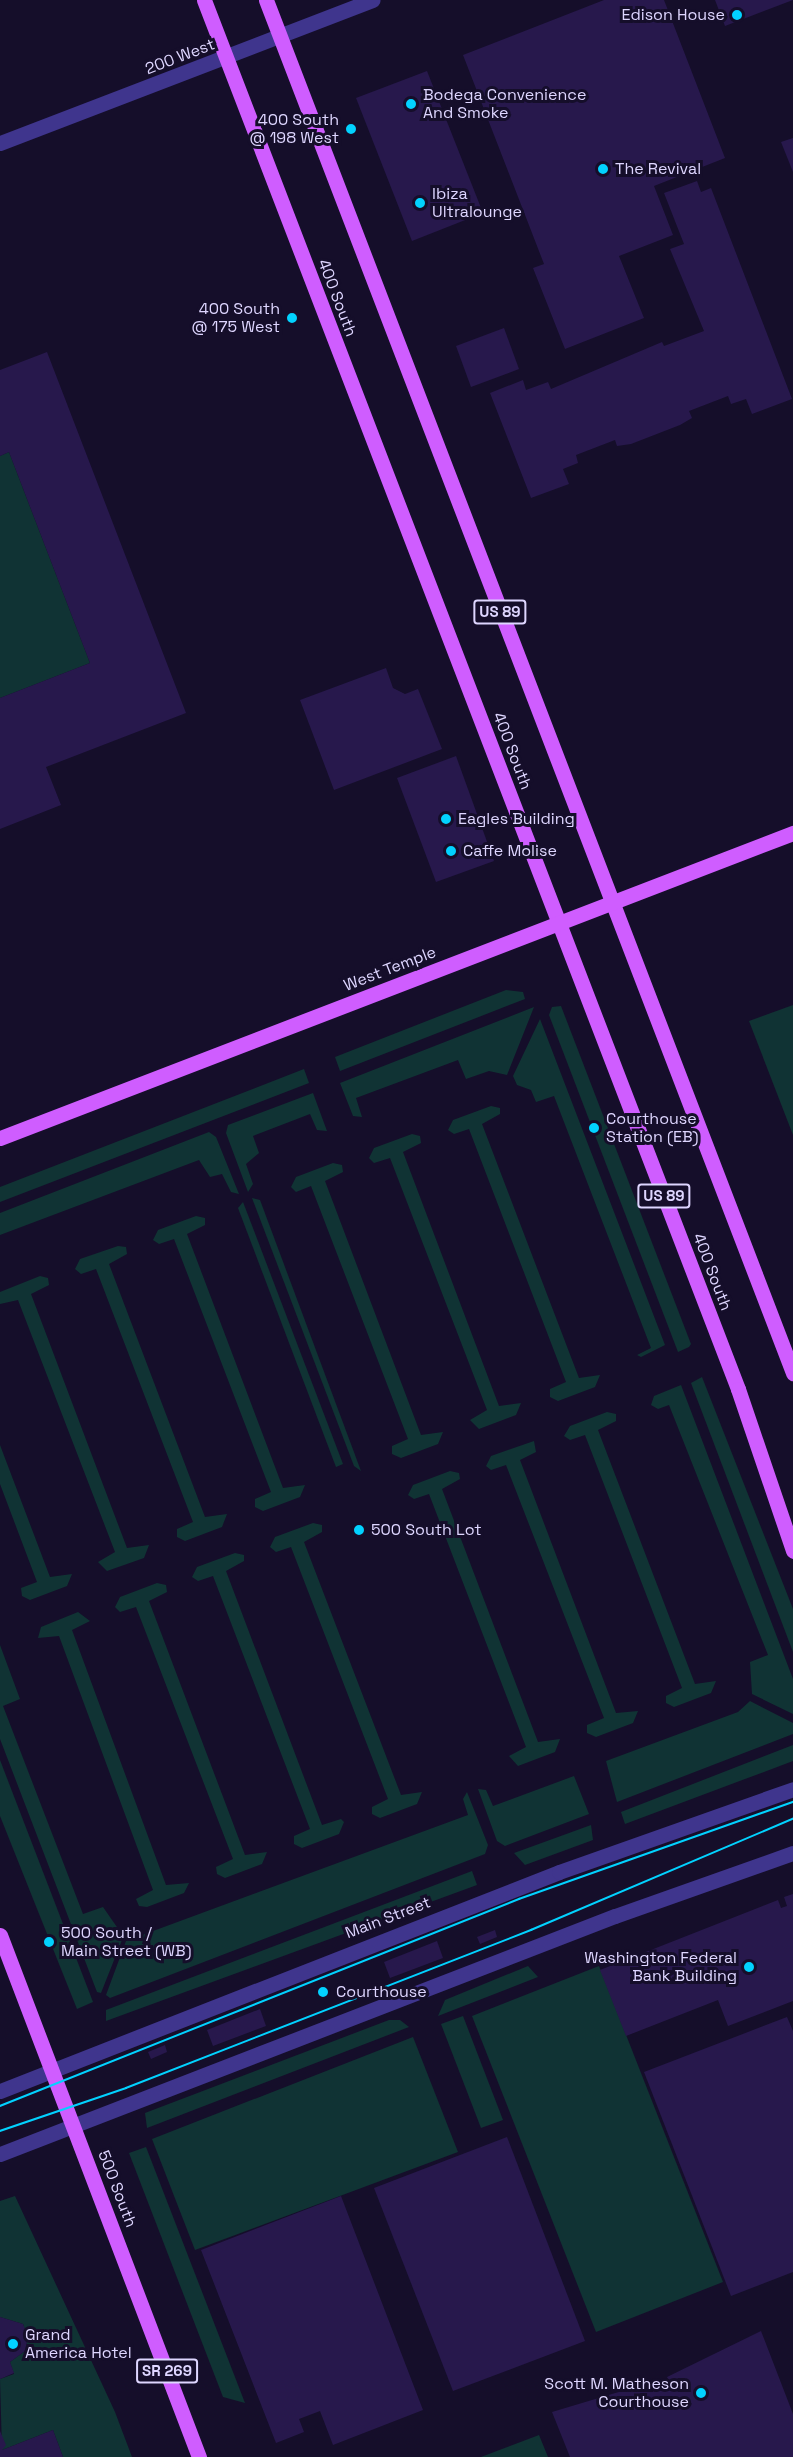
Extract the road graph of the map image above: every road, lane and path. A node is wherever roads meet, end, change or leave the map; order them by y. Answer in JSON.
{"nodes":[{"id":1,"x":204,"y":0,"type":"edge"},
{"id":2,"x":266,"y":0,"type":"edge"},
{"id":3,"x":372,"y":0,"type":"edge"},
{"id":4,"x":280,"y":37,"type":"junction"},
{"id":5,"x":226,"y":58,"type":"junction"},
{"id":6,"x":0,"y":143,"type":"edge"},
{"id":7,"x":793,"y":833,"type":"edge"},
{"id":8,"x":612,"y":903,"type":"junction"},
{"id":9,"x":559,"y":923,"type":"junction"},
{"id":10,"x":0,"y":1138,"type":"edge"},
{"id":11,"x":793,"y":1374,"type":"edge"},
{"id":12,"x":793,"y":1551,"type":"edge"},
{"id":13,"x":793,"y":1789,"type":"edge"},
{"id":14,"x":793,"y":1853,"type":"edge"},
{"id":15,"x":0,"y":1935,"type":"edge"},
{"id":16,"x":52,"y":2070,"type":"junction"},
{"id":17,"x":0,"y":2091,"type":"edge"},
{"id":18,"x":74,"y":2126,"type":"junction"},
{"id":19,"x":0,"y":2154,"type":"edge"},
{"id":20,"x":199,"y":2457,"type":"edge"}],
"edges":[{"from":1,"to":5,"type":"main road","name":"400 South","number":"US 89"},
{"from":2,"to":4,"type":"main road","number":"US 89"},
{"from":3,"to":4,"type":"street","name":"200 West"},
{"from":4,"to":5,"type":"street","name":"200 West"},
{"from":4,"to":8,"type":"main road","number":"US 89"},
{"from":5,"to":6,"type":"street","name":"200 West"},
{"from":5,"to":9,"type":"main road","name":"400 South","number":"US 89"},
{"from":7,"to":8,"type":"main road","name":"West Temple"},
{"from":8,"to":9,"type":"main road","name":"West Temple"},
{"from":8,"to":11,"type":"main road","number":"US 89"},
{"from":9,"to":10,"type":"main road","name":"West Temple"},
{"from":9,"to":12,"type":"main road","name":"400 South","number":"US 89"},
{"from":13,"to":16,"type":"street","name":"Main Street"},
{"from":14,"to":18,"type":"street"},
{"from":15,"to":16,"type":"main road","name":"500 South","number":"SR 269"},
{"from":16,"to":17,"type":"street","name":"Main Street"},
{"from":16,"to":18,"type":"main road","name":"500 South","number":"SR 269"},
{"from":18,"to":19,"type":"street"},
{"from":18,"to":20,"type":"main road","name":"500 South","number":"SR 269"}]}
